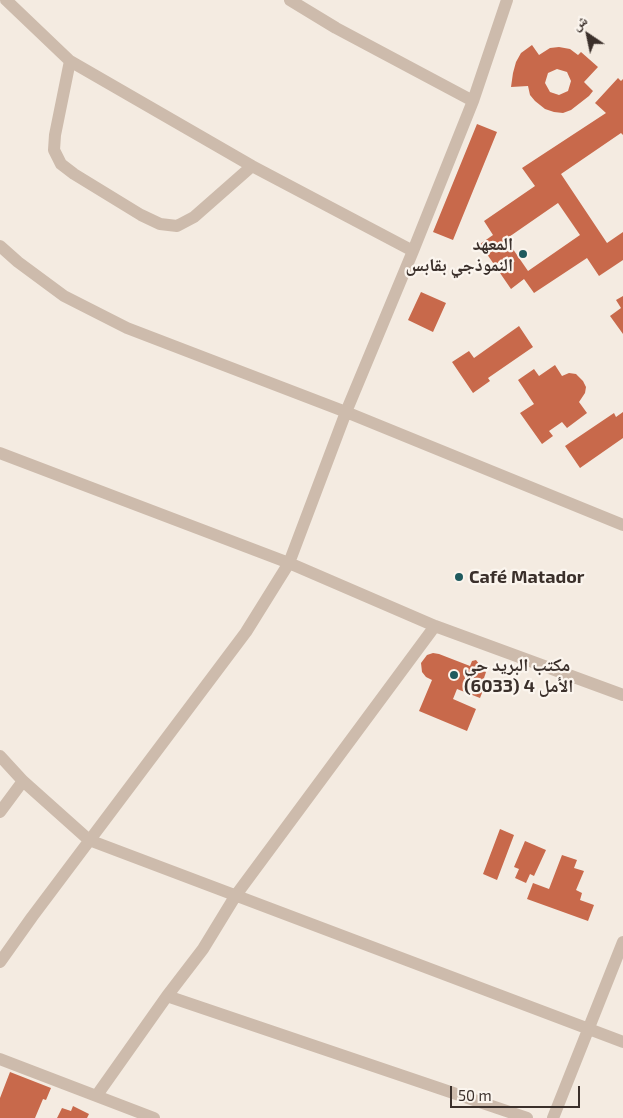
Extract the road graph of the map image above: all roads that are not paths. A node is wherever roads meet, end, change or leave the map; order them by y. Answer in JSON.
{"nodes":[{"id":1,"x":6,"y":0,"type":"edge"},
{"id":2,"x":290,"y":0,"type":"edge"},
{"id":3,"x":507,"y":0,"type":"edge"},
{"id":4,"x":70,"y":61,"type":"junction"},
{"id":5,"x":473,"y":101,"type":"junction"},
{"id":6,"x":252,"y":166,"type":"junction"},
{"id":7,"x":0,"y":246,"type":"edge"},
{"id":8,"x":413,"y":251,"type":"junction"},
{"id":9,"x":346,"y":412,"type":"junction"},
{"id":10,"x":0,"y":454,"type":"edge"},
{"id":11,"x":623,"y":524,"type":"edge"},
{"id":12,"x":289,"y":563,"type":"junction"},
{"id":13,"x":435,"y":626,"type":"junction"},
{"id":14,"x":623,"y":695,"type":"edge"},
{"id":15,"x":0,"y":756,"type":"edge"},
{"id":16,"x":24,"y":781,"type":"junction"},
{"id":17,"x":0,"y":812,"type":"edge"},
{"id":18,"x":89,"y":840,"type":"junction"},
{"id":19,"x":236,"y":895,"type":"junction"},
{"id":20,"x":623,"y":942,"type":"edge"},
{"id":21,"x":0,"y":962,"type":"edge"},
{"id":22,"x":167,"y":996,"type":"junction"},
{"id":23,"x":588,"y":1029,"type":"junction"},
{"id":24,"x":623,"y":1042,"type":"edge"},
{"id":25,"x":0,"y":1059,"type":"edge"},
{"id":26,"x":97,"y":1095,"type":"junction"},
{"id":27,"x":154,"y":1118,"type":"edge"},
{"id":28,"x":527,"y":1118,"type":"edge"},
{"id":29,"x":553,"y":1118,"type":"edge"}],
"edges":[{"from":1,"to":4,"type":"street"},
{"from":2,"to":5,"type":"street"},
{"from":3,"to":5,"type":"street"},
{"from":4,"to":6,"type":"street"},
{"from":4,"to":6,"type":"street"},
{"from":5,"to":8,"type":"street"},
{"from":6,"to":8,"type":"street"},
{"from":7,"to":9,"type":"street"},
{"from":8,"to":9,"type":"street"},
{"from":9,"to":11,"type":"street"},
{"from":9,"to":12,"type":"street"},
{"from":10,"to":12,"type":"street"},
{"from":12,"to":13,"type":"street"},
{"from":12,"to":18,"type":"street"},
{"from":13,"to":14,"type":"street"},
{"from":13,"to":19,"type":"street"},
{"from":15,"to":16,"type":"street"},
{"from":16,"to":17,"type":"street"},
{"from":16,"to":18,"type":"street"},
{"from":18,"to":19,"type":"street"},
{"from":18,"to":21,"type":"street"},
{"from":19,"to":22,"type":"street"},
{"from":19,"to":23,"type":"street"},
{"from":20,"to":23,"type":"street"},
{"from":22,"to":26,"type":"street"},
{"from":22,"to":28,"type":"street"},
{"from":23,"to":24,"type":"street"},
{"from":23,"to":29,"type":"street"},
{"from":25,"to":26,"type":"street"},
{"from":26,"to":27,"type":"street"}]}
